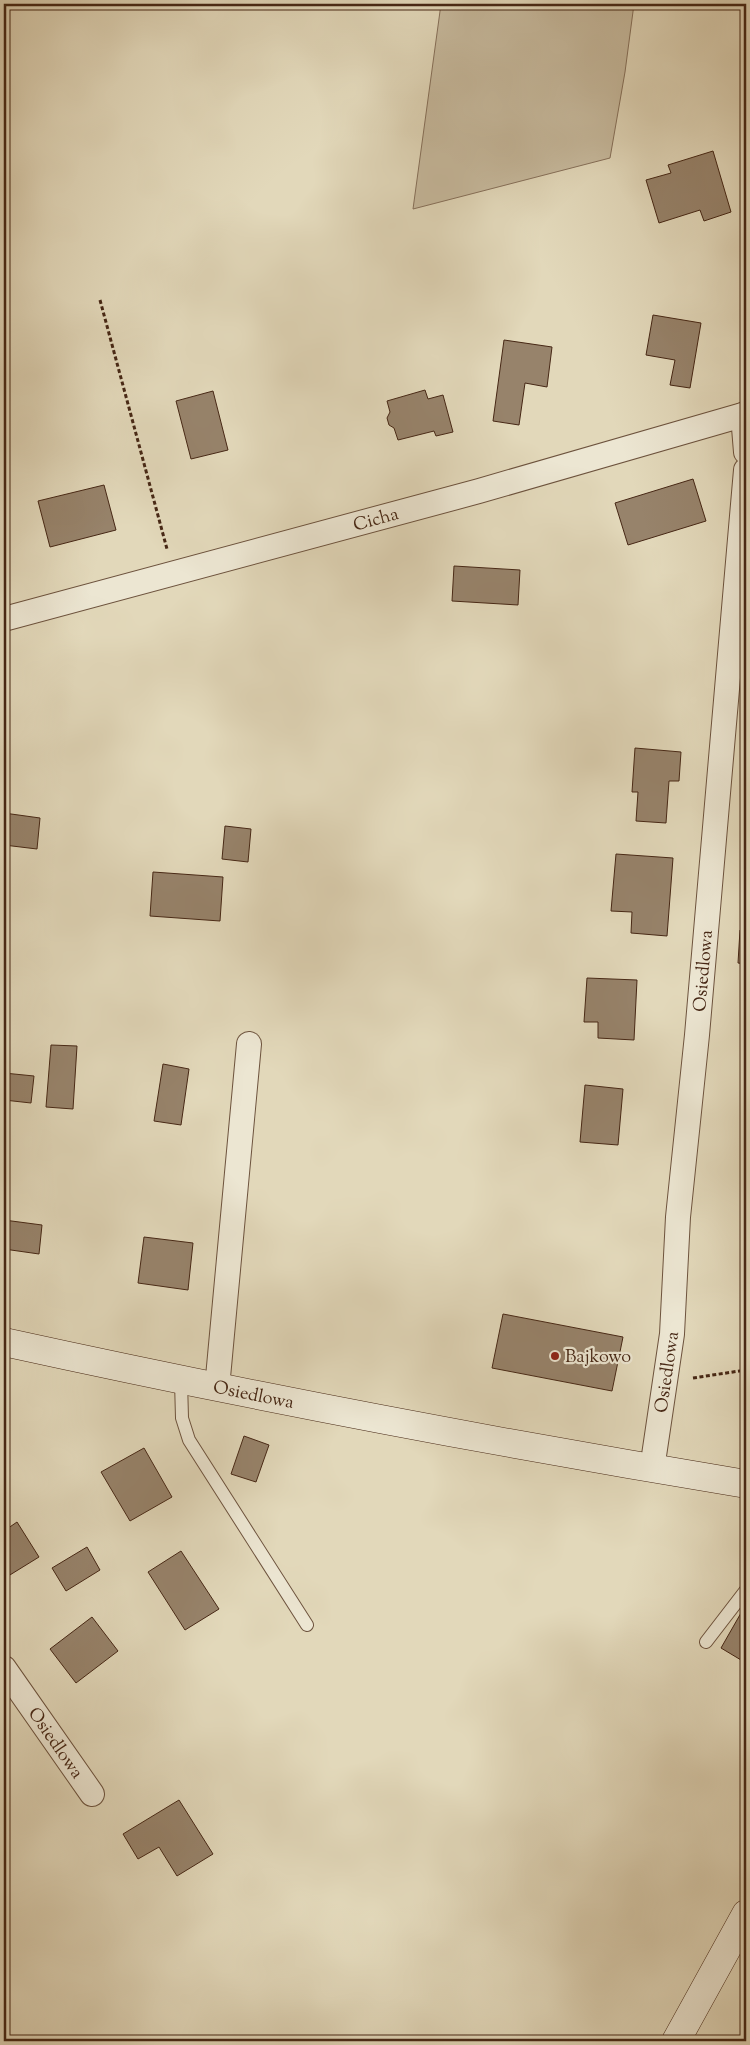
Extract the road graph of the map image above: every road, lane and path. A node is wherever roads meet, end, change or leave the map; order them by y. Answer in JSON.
{"nodes":[{"id":1,"x":100,"y":300,"type":"dead end"},
{"id":2,"x":744,"y":414,"type":"edge"},
{"id":3,"x":746,"y":452,"type":"edge"},
{"id":4,"x":746,"y":470,"type":"edge"},
{"id":5,"x":174,"y":573,"type":"junction"},
{"id":6,"x":4,"y":618,"type":"edge"},
{"id":7,"x":249,"y":1044,"type":"dead end"},
{"id":8,"x":4,"y":1342,"type":"edge"},
{"id":9,"x":746,"y":1370,"type":"edge"},
{"id":10,"x":181,"y":1381,"type":"junction"},
{"id":11,"x":665,"y":1383,"type":"junction"},
{"id":12,"x":217,"y":1388,"type":"junction"},
{"id":13,"x":652,"y":1469,"type":"junction"},
{"id":14,"x":746,"y":1484,"type":"edge"},
{"id":15,"x":746,"y":1590,"type":"edge"},
{"id":16,"x":307,"y":1626,"type":"dead end"},
{"id":17,"x":706,"y":1642,"type":"dead end"},
{"id":18,"x":4,"y":1668,"type":"edge"},
{"id":19,"x":92,"y":1794,"type":"dead end"},
{"id":20,"x":746,"y":1914,"type":"edge"},
{"id":21,"x":676,"y":2041,"type":"edge"}],
"edges":[{"from":1,"to":5,"type":"path"},
{"from":2,"to":3,"type":"street"},
{"from":2,"to":5,"type":"street","name":"Cicha"},
{"from":4,"to":11,"type":"street","name":"Osiedlowa"},
{"from":5,"to":6,"type":"street","name":"Cicha"},
{"from":7,"to":12,"type":"street"},
{"from":8,"to":10,"type":"street","name":"Osiedlowa"},
{"from":9,"to":11,"type":"path"},
{"from":10,"to":12,"type":"street","name":"Osiedlowa"},
{"from":10,"to":16,"type":"lane"},
{"from":11,"to":13,"type":"street","name":"Osiedlowa"},
{"from":12,"to":13,"type":"street","name":"Osiedlowa"},
{"from":13,"to":14,"type":"street","name":"Osiedlowa"},
{"from":15,"to":17,"type":"lane"},
{"from":18,"to":19,"type":"street","name":"Osiedlowa"},
{"from":20,"to":21,"type":"street"}]}
